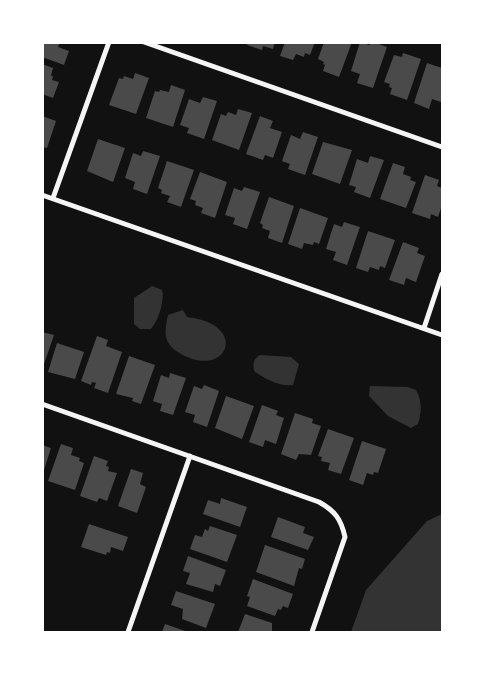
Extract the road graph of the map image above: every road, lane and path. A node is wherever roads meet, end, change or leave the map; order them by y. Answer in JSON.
{"nodes":[{"id":1,"x":109,"y":42,"type":"edge"},
{"id":2,"x":144,"y":42,"type":"edge"},
{"id":3,"x":442,"y":148,"type":"edge"},
{"id":4,"x":42,"y":195,"type":"edge"},
{"id":5,"x":53,"y":198,"type":"junction"},
{"id":6,"x":442,"y":274,"type":"edge"},
{"id":7,"x":424,"y":328,"type":"junction"},
{"id":8,"x":442,"y":335,"type":"edge"},
{"id":9,"x":42,"y":404,"type":"edge"},
{"id":10,"x":190,"y":456,"type":"junction"},
{"id":11,"x":128,"y":632,"type":"edge"},
{"id":12,"x":312,"y":632,"type":"edge"}],
"edges":[{"from":1,"to":5,"type":"street"},
{"from":2,"to":3,"type":"street"},
{"from":4,"to":5,"type":"street"},
{"from":5,"to":7,"type":"street"},
{"from":6,"to":7,"type":"street"},
{"from":7,"to":8,"type":"street"},
{"from":9,"to":10,"type":"street"},
{"from":10,"to":11,"type":"street"},
{"from":10,"to":12,"type":"street"}]}
